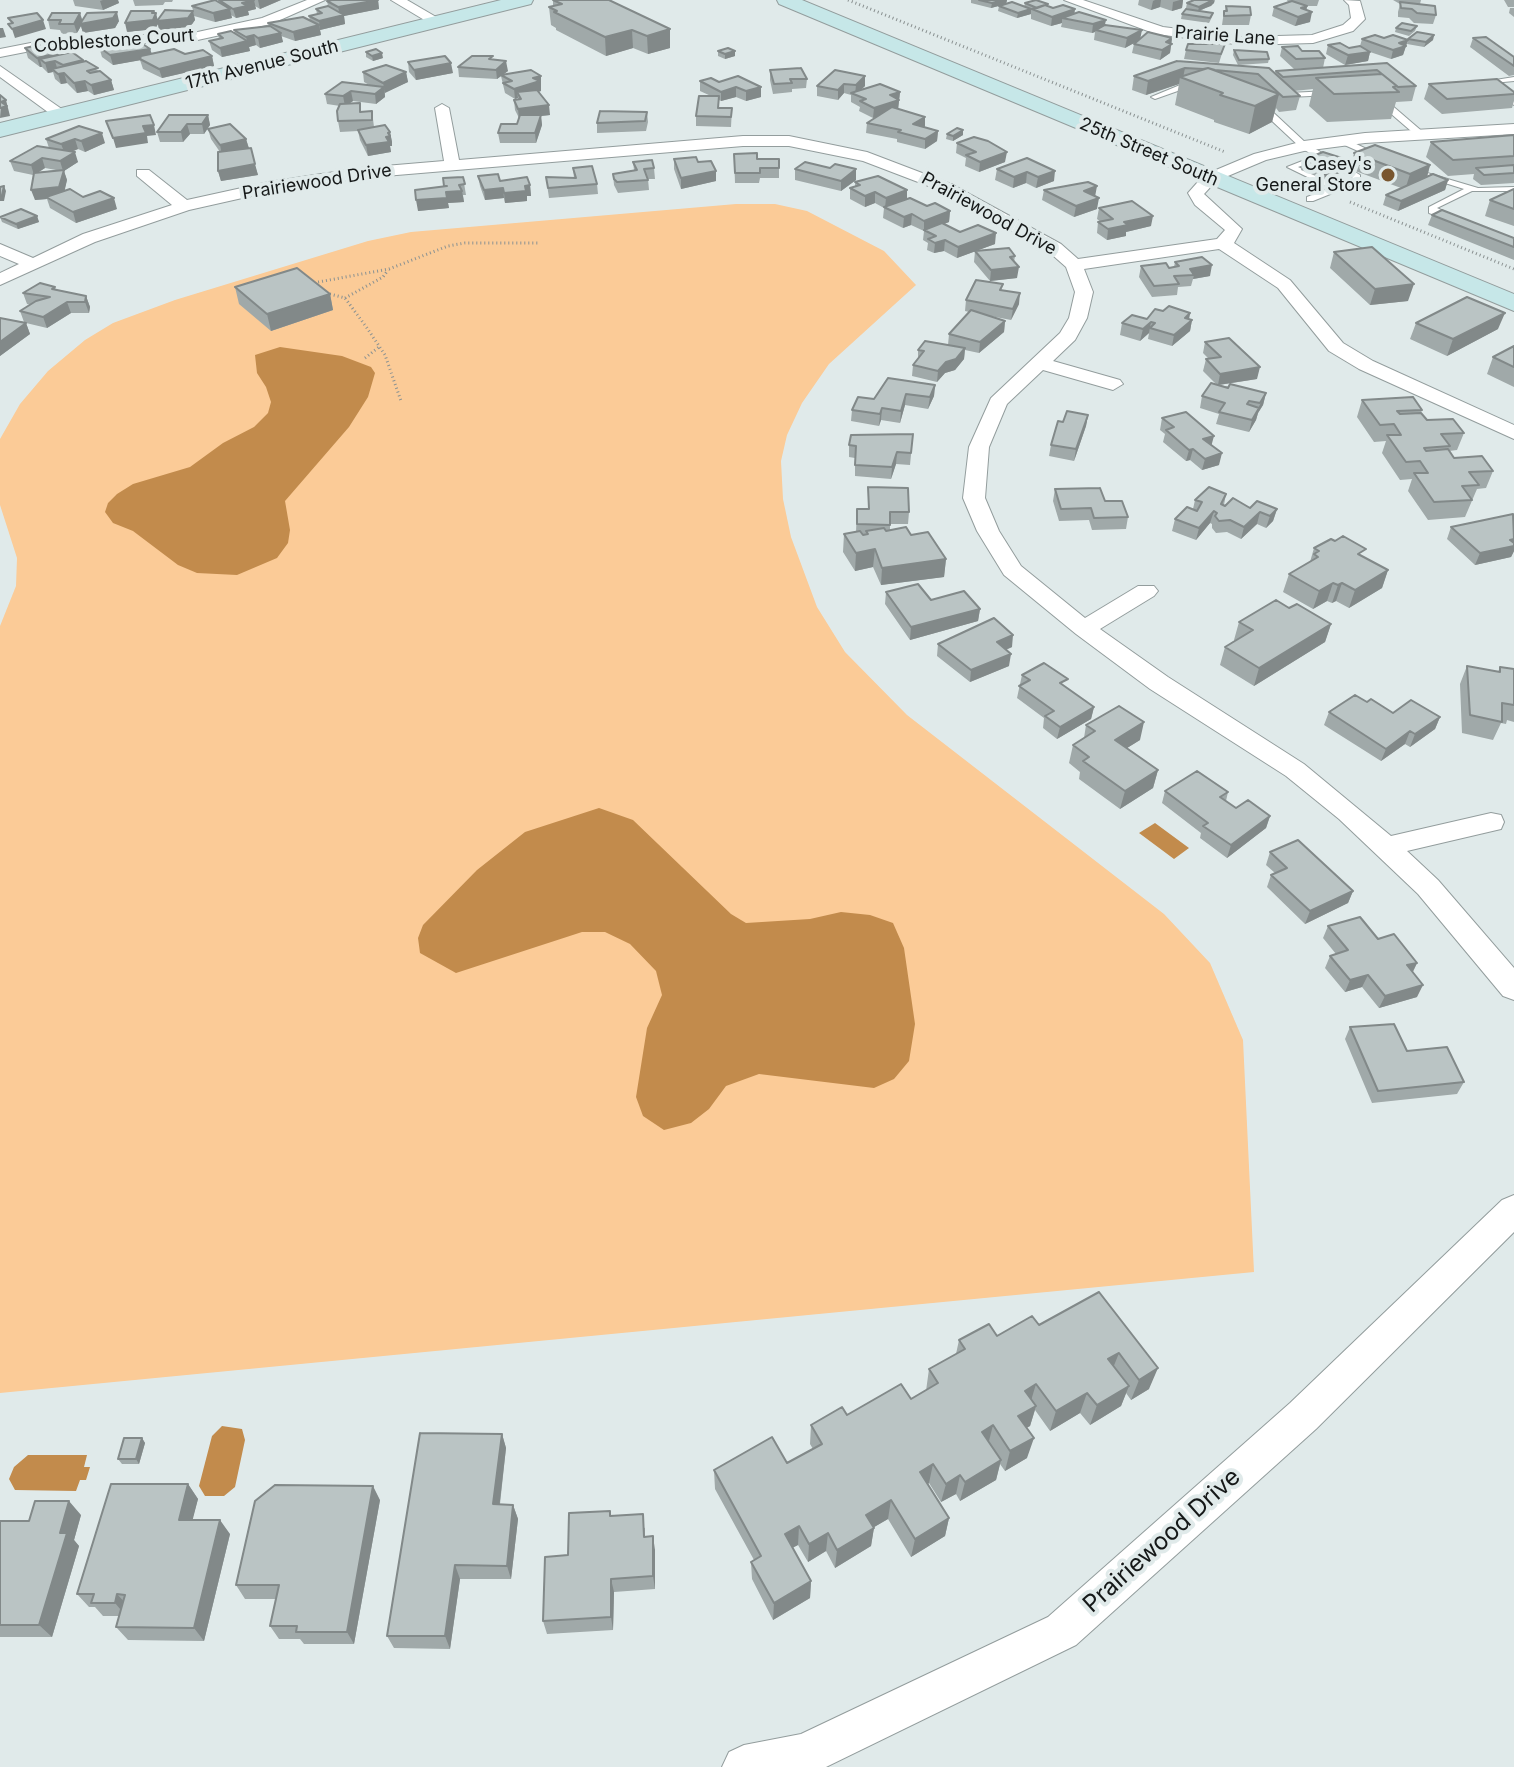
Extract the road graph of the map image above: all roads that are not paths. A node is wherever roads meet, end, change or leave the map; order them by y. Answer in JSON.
{"nodes":[{"id":1,"x":319,"y":0,"type":"edge"},
{"id":2,"x":397,"y":0,"type":"edge"},
{"id":3,"x":524,"y":0,"type":"edge"},
{"id":4,"x":786,"y":0,"type":"edge"},
{"id":5,"x":828,"y":0,"type":"edge"},
{"id":6,"x":1070,"y":0,"type":"edge"},
{"id":7,"x":1350,"y":0,"type":"edge"},
{"id":8,"x":436,"y":21,"type":"junction"},
{"id":9,"x":0,"y":53,"type":"edge"},
{"id":10,"x":0,"y":70,"type":"edge"},
{"id":11,"x":1514,"y":79,"type":"edge"},
{"id":12,"x":1203,"y":87,"type":"edge"},
{"id":13,"x":1369,"y":90,"type":"edge"},
{"id":14,"x":1343,"y":92,"type":"edge"},
{"id":15,"x":1289,"y":95,"type":"edge"},
{"id":16,"x":1155,"y":97,"type":"edge"},
{"id":17,"x":1255,"y":100,"type":"edge"},
{"id":18,"x":1514,"y":103,"type":"edge"},
{"id":19,"x":442,"y":108,"type":"dead end"},
{"id":20,"x":61,"y":115,"type":"junction"},
{"id":21,"x":1514,"y":129,"type":"edge"},
{"id":22,"x":0,"y":130,"type":"edge"},
{"id":23,"x":1421,"y":135,"type":"junction"},
{"id":24,"x":1343,"y":141,"type":"junction"},
{"id":25,"x":1304,"y":146,"type":"junction"},
{"id":26,"x":1323,"y":156,"type":"junction"},
{"id":27,"x":1392,"y":162,"type":"edge"},
{"id":28,"x":452,"y":164,"type":"junction"},
{"id":29,"x":1242,"y":164,"type":"junction"},
{"id":30,"x":1406,"y":167,"type":"edge"},
{"id":31,"x":143,"y":173,"type":"dead end"},
{"id":32,"x":1333,"y":176,"type":"edge"},
{"id":33,"x":1210,"y":178,"type":"junction"},
{"id":34,"x":1351,"y":183,"type":"junction"},
{"id":35,"x":1337,"y":188,"type":"junction"},
{"id":36,"x":1470,"y":189,"type":"junction"},
{"id":37,"x":1514,"y":189,"type":"edge"},
{"id":38,"x":1319,"y":195,"type":"junction"},
{"id":39,"x":184,"y":206,"type":"junction"},
{"id":40,"x":1459,"y":222,"type":"edge"},
{"id":41,"x":1222,"y":243,"type":"junction"},
{"id":42,"x":0,"y":249,"type":"edge"},
{"id":43,"x":32,"y":264,"type":"junction"},
{"id":44,"x":1074,"y":265,"type":"junction"},
{"id":45,"x":0,"y":280,"type":"edge"},
{"id":46,"x":1514,"y":281,"type":"edge"},
{"id":47,"x":1514,"y":303,"type":"edge"},
{"id":48,"x":1039,"y":363,"type":"junction"},
{"id":49,"x":1113,"y":384,"type":"dead end"},
{"id":50,"x":1514,"y":433,"type":"edge"},
{"id":51,"x":1146,"y":591,"type":"dead end"},
{"id":52,"x":1084,"y":629,"type":"junction"},
{"id":53,"x":1491,"y":822,"type":"dead end"},
{"id":54,"x":1385,"y":847,"type":"junction"},
{"id":55,"x":1514,"y":988,"type":"edge"},
{"id":56,"x":1514,"y":1210,"type":"edge"},
{"id":57,"x":744,"y":1767,"type":"edge"}],
"edges":[{"from":1,"to":9,"type":"street","name":"Cobblestone Court"},
{"from":2,"to":8,"type":"street"},
{"from":3,"to":8,"type":"main road","name":"17th Avenue South"},
{"from":4,"to":33,"type":"main road","name":"25th Street South"},
{"from":5,"to":29,"type":"main road","name":"25th Street South"},
{"from":6,"to":7,"type":"street","name":"Prairie Lane"},
{"from":8,"to":20,"type":"main road","name":"17th Avenue South"},
{"from":10,"to":20,"type":"street","name":"Cobblestone Court"},
{"from":11,"to":18,"type":"lane"},
{"from":12,"to":16,"type":"lane"},
{"from":13,"to":23,"type":"lane"},
{"from":14,"to":15,"type":"lane"},
{"from":17,"to":25,"type":"lane"},
{"from":19,"to":28,"type":"street"},
{"from":20,"to":22,"type":"main road","name":"17th Avenue South"},
{"from":21,"to":23,"type":"street"},
{"from":23,"to":24,"type":"street"},
{"from":24,"to":25,"type":"street"},
{"from":24,"to":27,"type":"lane"},
{"from":25,"to":26,"type":"lane"},
{"from":25,"to":29,"type":"street"},
{"from":26,"to":34,"type":"lane"},
{"from":26,"to":35,"type":"lane"},
{"from":28,"to":39,"type":"street","name":"Prairiewood Drive"},
{"from":28,"to":44,"type":"street","name":"Prairiewood Drive"},
{"from":29,"to":33,"type":"street"},
{"from":29,"to":38,"type":"main road","name":"25th Street South"},
{"from":30,"to":36,"type":"lane"},
{"from":31,"to":39,"type":"street"},
{"from":32,"to":34,"type":"lane"},
{"from":33,"to":41,"type":"street"},
{"from":33,"to":47,"type":"main road","name":"25th Street South"},
{"from":34,"to":35,"type":"lane"},
{"from":35,"to":38,"type":"lane"},
{"from":36,"to":37,"type":"lane"},
{"from":36,"to":40,"type":"lane"},
{"from":38,"to":46,"type":"main road","name":"25th Street South"},
{"from":39,"to":43,"type":"street","name":"Prairiewood Drive"},
{"from":41,"to":44,"type":"street"},
{"from":41,"to":50,"type":"street"},
{"from":42,"to":43,"type":"street"},
{"from":43,"to":45,"type":"street","name":"Prairiewood Drive"},
{"from":44,"to":48,"type":"street","name":"Prairiewood Drive"},
{"from":48,"to":49,"type":"street"},
{"from":48,"to":52,"type":"street","name":"Prairiewood Drive"},
{"from":51,"to":52,"type":"street"},
{"from":52,"to":54,"type":"street","name":"Prairiewood Drive"},
{"from":53,"to":54,"type":"street"},
{"from":54,"to":55,"type":"street","name":"Prairiewood Drive"},
{"from":56,"to":57,"type":"street","name":"Prairiewood Drive"}]}
